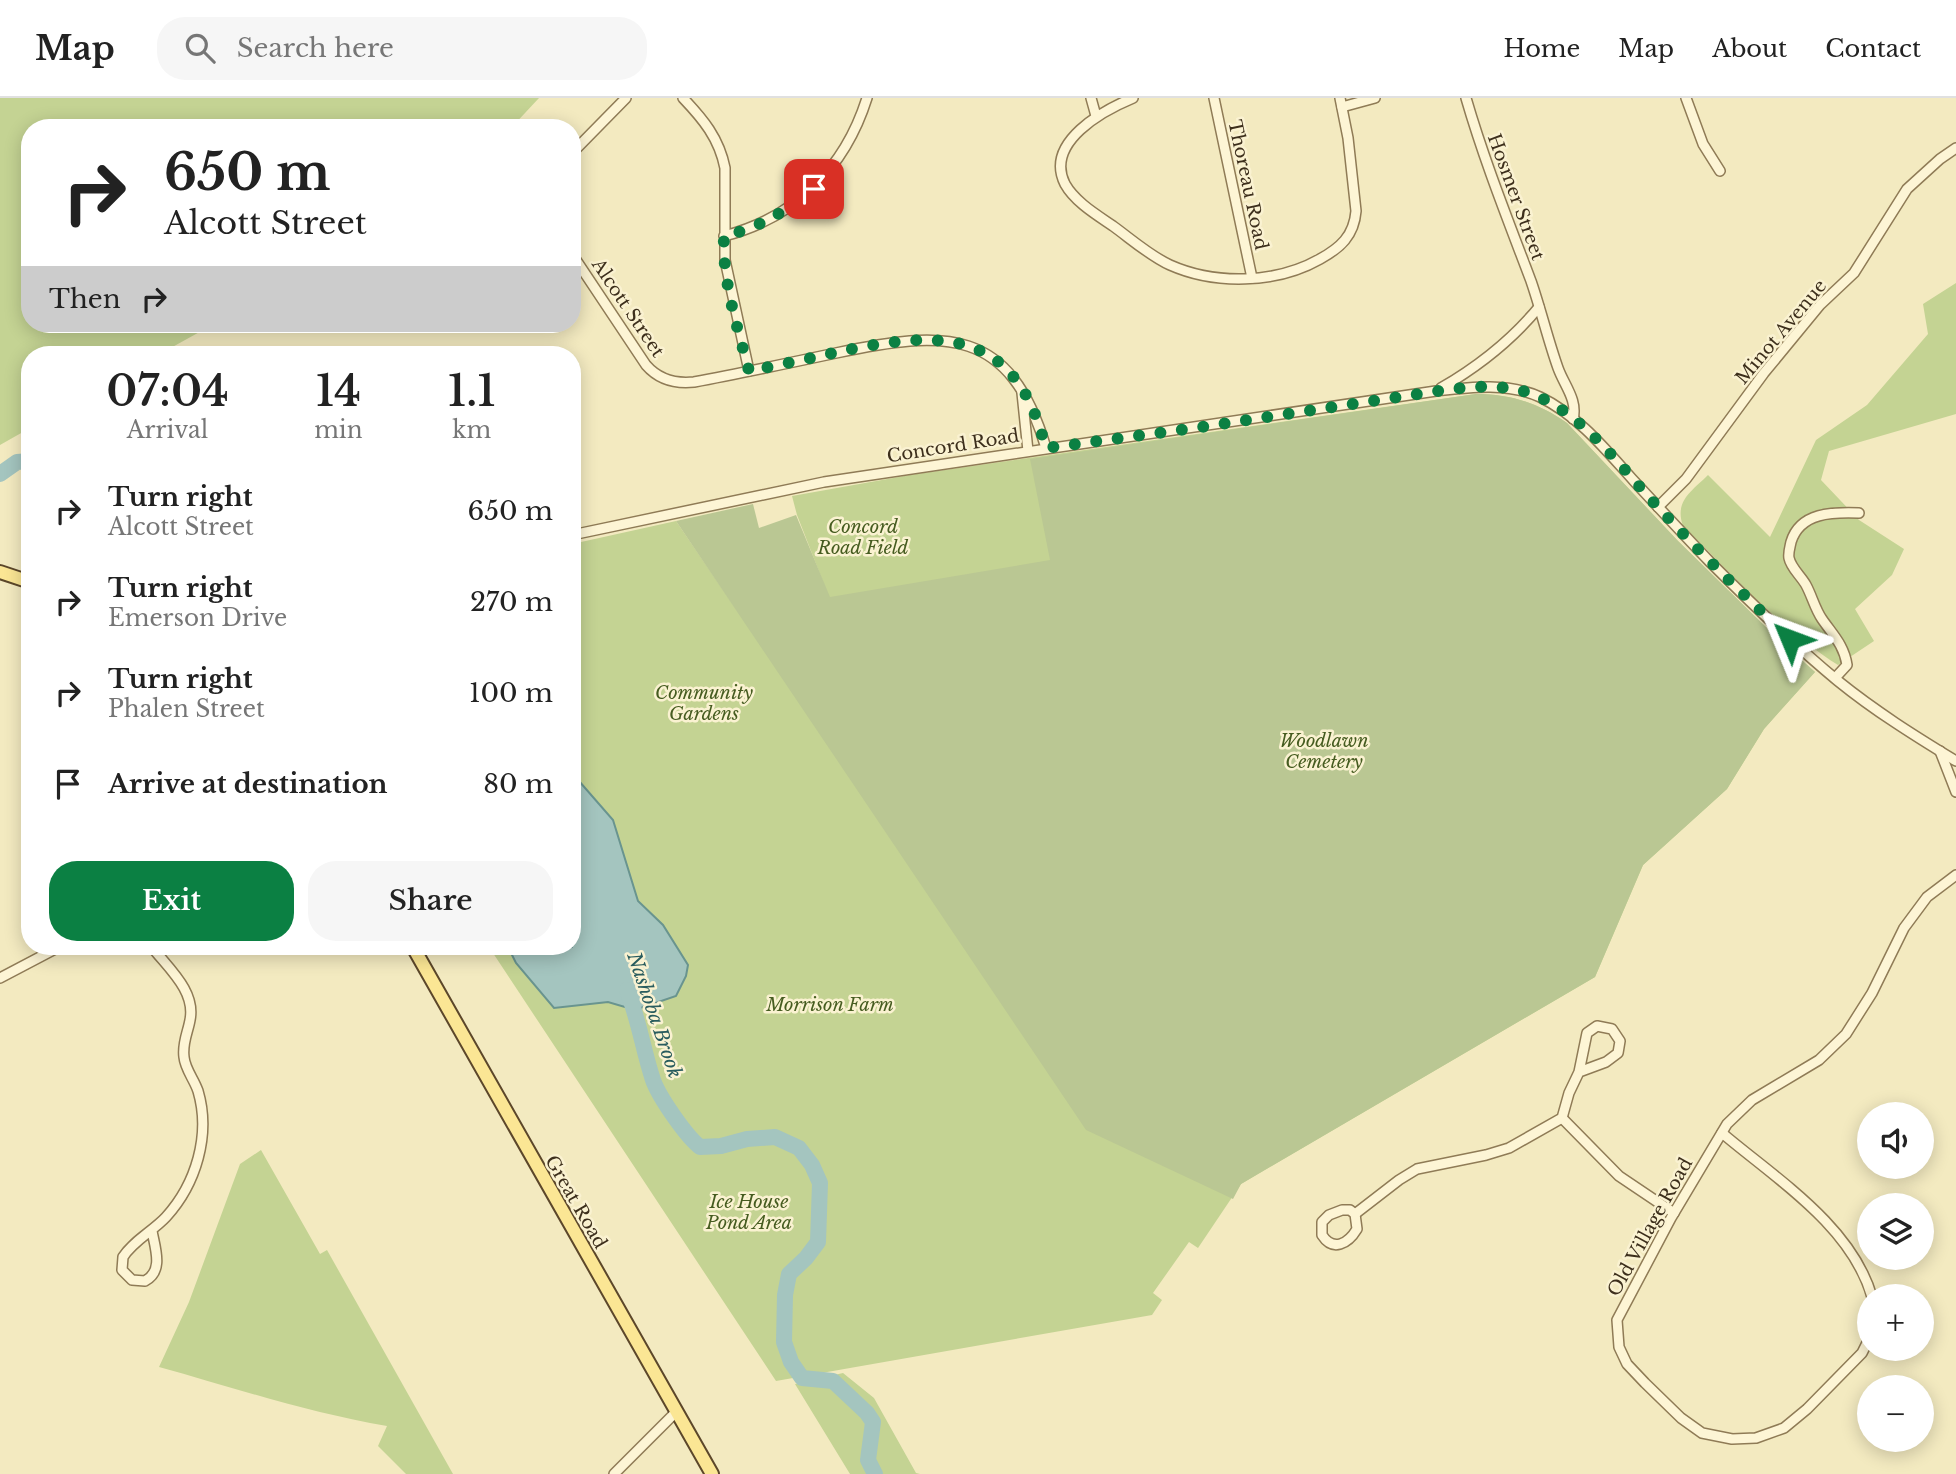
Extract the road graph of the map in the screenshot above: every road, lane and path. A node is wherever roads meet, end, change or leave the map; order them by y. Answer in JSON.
{"nodes":[{"id":1,"x":626,"y":98,"type":"edge"},
{"id":2,"x":683,"y":98,"type":"edge"},
{"id":3,"x":867,"y":98,"type":"edge"},
{"id":4,"x":1091,"y":98,"type":"edge"},
{"id":5,"x":1133,"y":98,"type":"edge"},
{"id":6,"x":1214,"y":98,"type":"edge"},
{"id":7,"x":1375,"y":98,"type":"edge"},
{"id":8,"x":1466,"y":98,"type":"edge"},
{"id":9,"x":1686,"y":98,"type":"edge"},
{"id":10,"x":1341,"y":103,"type":"edge"},
{"id":11,"x":1096,"y":116,"type":"junction"},
{"id":12,"x":581,"y":143,"type":"edge"},
{"id":13,"x":1956,"y":148,"type":"edge"},
{"id":14,"x":1720,"y":171,"type":"dead end"},
{"id":15,"x":724,"y":236,"type":"junction"},
{"id":16,"x":581,"y":268,"type":"edge"},
{"id":17,"x":1252,"y":278,"type":"junction"},
{"id":18,"x":1539,"y":307,"type":"junction"},
{"id":19,"x":749,"y":371,"type":"junction"},
{"id":20,"x":1019,"y":385,"type":"junction"},
{"id":21,"x":1436,"y":391,"type":"junction"},
{"id":22,"x":1573,"y":419,"type":"junction"},
{"id":23,"x":1046,"y":448,"type":"junction"},
{"id":24,"x":1028,"y":450,"type":"junction"},
{"id":25,"x":1658,"y":507,"type":"junction"},
{"id":26,"x":1859,"y":513,"type":"dead end"},
{"id":27,"x":581,"y":533,"type":"edge"},
{"id":28,"x":0,"y":572,"type":"edge"},
{"id":29,"x":21,"y":579,"type":"edge"},
{"id":30,"x":1835,"y":678,"type":"junction"},
{"id":31,"x":1940,"y":751,"type":"junction"},
{"id":32,"x":1956,"y":761,"type":"edge"},
{"id":33,"x":1956,"y":792,"type":"edge"},
{"id":34,"x":1956,"y":876,"type":"edge"},
{"id":35,"x":44,"y":955,"type":"edge"},
{"id":36,"x":158,"y":955,"type":"edge"},
{"id":37,"x":417,"y":955,"type":"edge"},
{"id":38,"x":0,"y":978,"type":"edge"},
{"id":39,"x":1579,"y":1072,"type":"junction"},
{"id":40,"x":1562,"y":1118,"type":"junction"},
{"id":41,"x":1722,"y":1133,"type":"junction"},
{"id":42,"x":1674,"y":1213,"type":"junction"},
{"id":43,"x":1355,"y":1214,"type":"junction"},
{"id":44,"x":152,"y":1231,"type":"junction"},
{"id":45,"x":1867,"y":1284,"type":"edge"},
{"id":46,"x":1857,"y":1358,"type":"edge"},
{"id":47,"x":676,"y":1412,"type":"junction"},
{"id":48,"x":614,"y":1474,"type":"edge"},
{"id":49,"x":712,"y":1474,"type":"edge"}],
"edges":[{"from":1,"to":12,"type":"street"},
{"from":2,"to":15,"type":"street"},
{"from":3,"to":15,"type":"street"},
{"from":4,"to":11,"type":"street"},
{"from":5,"to":11,"type":"street"},
{"from":6,"to":17,"type":"street","name":"Thoreau Road"},
{"from":7,"to":10,"type":"street"},
{"from":8,"to":18,"type":"street","name":"Hosmer Street"},
{"from":9,"to":14,"type":"street"},
{"from":10,"to":17,"type":"street"},
{"from":11,"to":17,"type":"street"},
{"from":13,"to":25,"type":"street","name":"Minot Avenue"},
{"from":15,"to":19,"type":"street"},
{"from":16,"to":19,"type":"street","name":"Alcott Street"},
{"from":18,"to":21,"type":"street"},
{"from":18,"to":22,"type":"street","name":"Hosmer Street"},
{"from":19,"to":20,"type":"street","name":"Alcott Street"},
{"from":20,"to":23,"type":"street","name":"Alcott Street"},
{"from":20,"to":24,"type":"street"},
{"from":21,"to":22,"type":"street","name":"Concord Road"},
{"from":21,"to":23,"type":"street","name":"Concord Road"},
{"from":22,"to":25,"type":"street","name":"Concord Road"},
{"from":23,"to":24,"type":"street","name":"Concord Road"},
{"from":24,"to":27,"type":"street","name":"Concord Road"},
{"from":25,"to":30,"type":"street","name":"Concord Road"},
{"from":26,"to":30,"type":"street"},
{"from":28,"to":29,"type":"main road"},
{"from":30,"to":31,"type":"street","name":"Concord Road"},
{"from":31,"to":32,"type":"street","name":"Concord Road"},
{"from":31,"to":33,"type":"street"},
{"from":34,"to":41,"type":"street","name":"Old Village Road"},
{"from":35,"to":38,"type":"street"},
{"from":36,"to":44,"type":"street"},
{"from":37,"to":47,"type":"main road","name":"Great Road"},
{"from":39,"to":39,"type":"street"},
{"from":39,"to":40,"type":"street"},
{"from":40,"to":42,"type":"street"},
{"from":40,"to":43,"type":"street"},
{"from":41,"to":42,"type":"street","name":"Old Village Road"},
{"from":41,"to":45,"type":"street"},
{"from":42,"to":46,"type":"street","name":"Old Village Road"},
{"from":43,"to":43,"type":"street"},
{"from":44,"to":44,"type":"street"},
{"from":47,"to":48,"type":"street"},
{"from":47,"to":49,"type":"main road","name":"Great Road"}]}
